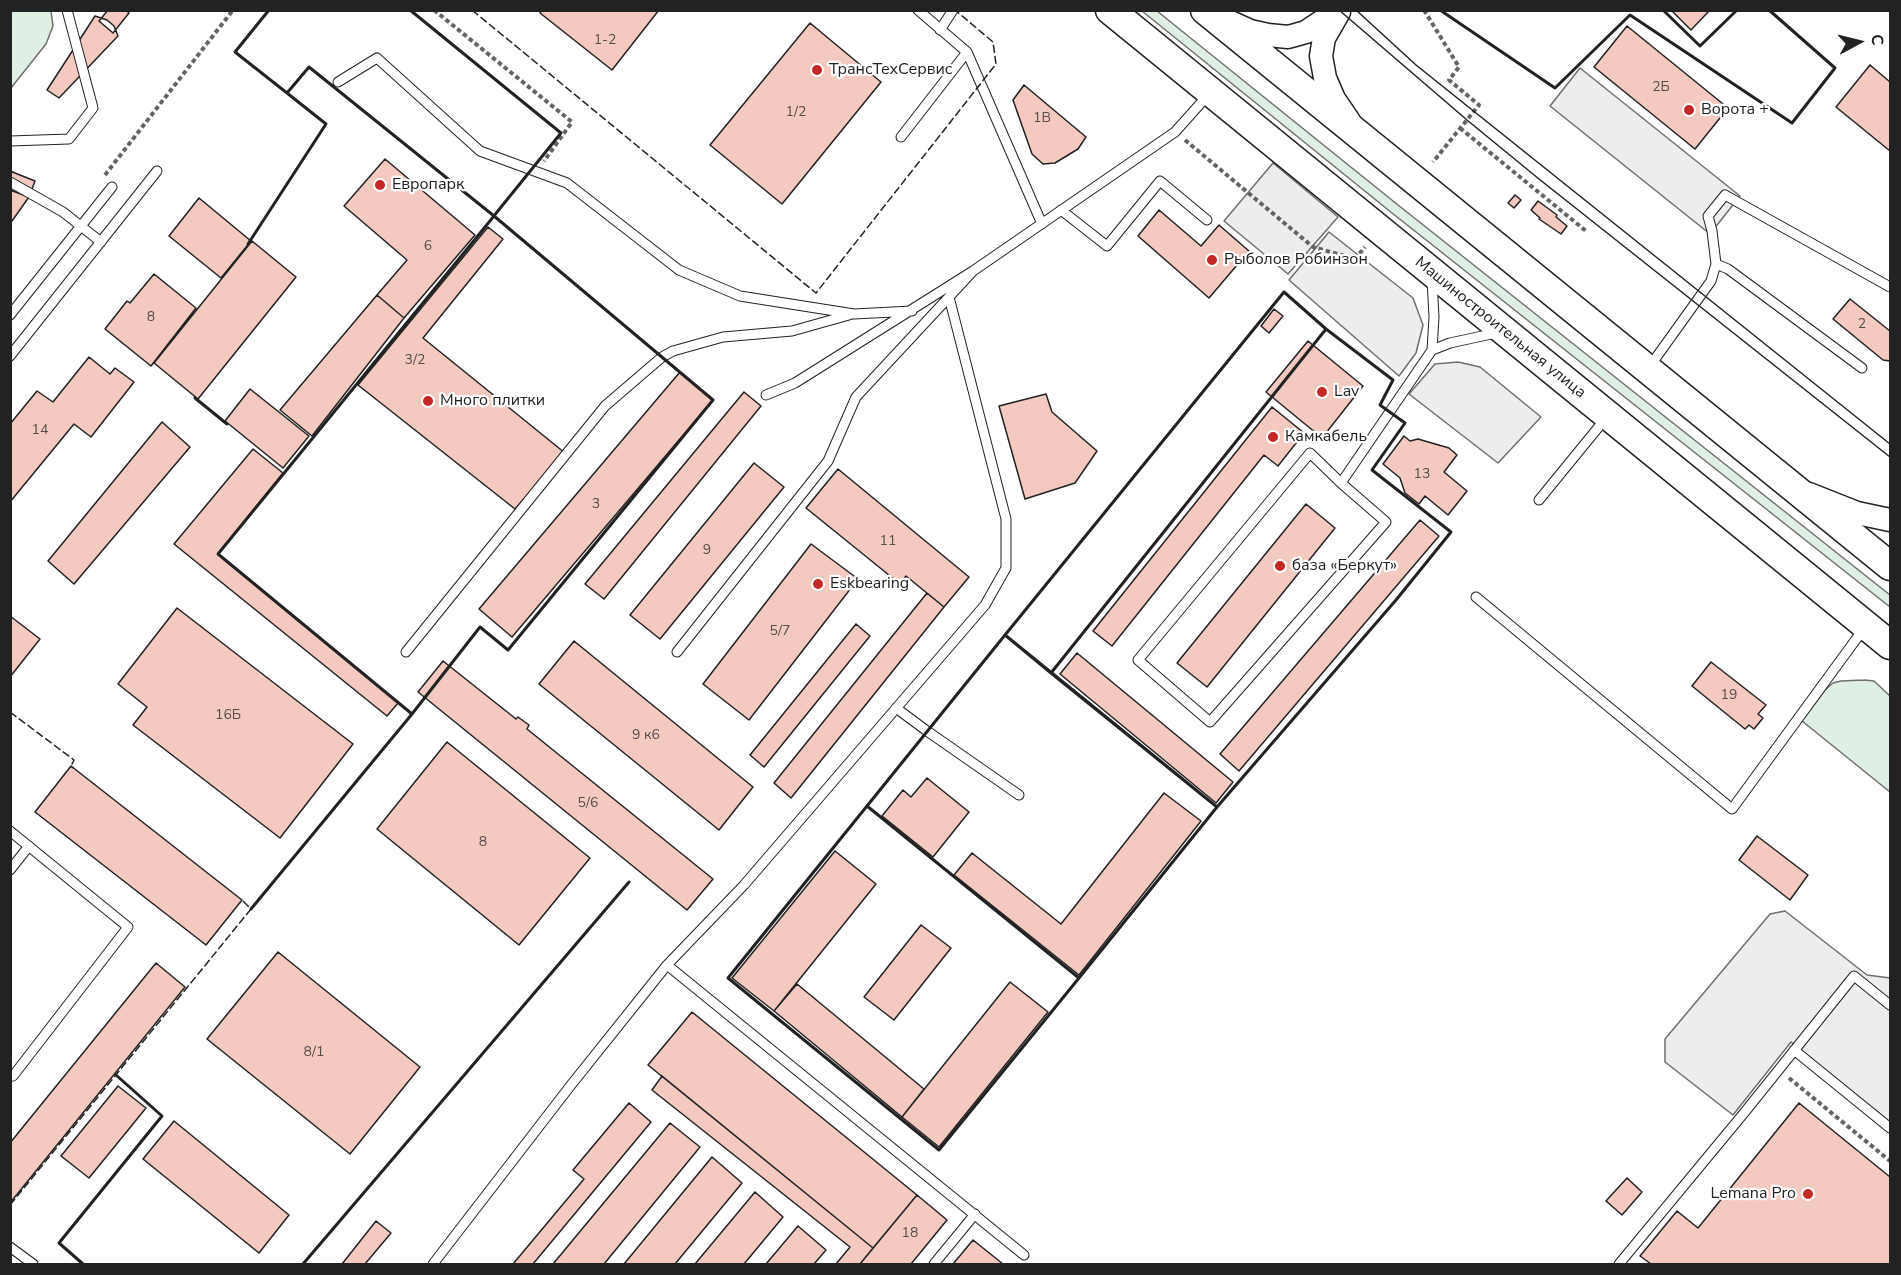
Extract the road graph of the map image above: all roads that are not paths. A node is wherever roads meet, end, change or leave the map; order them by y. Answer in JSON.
{"nodes":[{"id":1,"x":67,"y":10,"type":"edge"},
{"id":2,"x":918,"y":10,"type":"edge"},
{"id":3,"x":953,"y":10,"type":"edge"},
{"id":4,"x":1110,"y":10,"type":"edge"},
{"id":5,"x":1206,"y":11,"type":"edge"},
{"id":6,"x":940,"y":30,"type":"junction"},
{"id":7,"x":967,"y":52,"type":"junction"},
{"id":8,"x":338,"y":82,"type":"dead end"},
{"id":9,"x":1210,"y":92,"type":"junction"},
{"id":10,"x":901,"y":137,"type":"dead end"},
{"id":11,"x":1363,"y":139,"type":"junction"},
{"id":12,"x":10,"y":141,"type":"edge"},
{"id":13,"x":157,"y":171,"type":"dead end"},
{"id":14,"x":10,"y":182,"type":"edge"},
{"id":15,"x":112,"y":187,"type":"dead end"},
{"id":16,"x":1061,"y":210,"type":"junction"},
{"id":17,"x":1207,"y":220,"type":"dead end"},
{"id":18,"x":1042,"y":224,"type":"junction"},
{"id":19,"x":81,"y":226,"type":"junction"},
{"id":20,"x":101,"y":242,"type":"junction"},
{"id":21,"x":1716,"y":264,"type":"junction"},
{"id":22,"x":973,"y":271,"type":"junction"},
{"id":23,"x":1431,"y":271,"type":"junction"},
{"id":24,"x":1890,"y":287,"type":"edge"},
{"id":25,"x":949,"y":297,"type":"junction"},
{"id":26,"x":912,"y":310,"type":"junction"},
{"id":27,"x":854,"y":314,"type":"junction"},
{"id":28,"x":10,"y":315,"type":"edge"},
{"id":29,"x":1505,"y":332,"type":"junction"},
{"id":30,"x":1432,"y":350,"type":"junction"},
{"id":31,"x":10,"y":356,"type":"edge"},
{"id":32,"x":1862,"y":368,"type":"dead end"},
{"id":33,"x":1647,"y":369,"type":"junction"},
{"id":34,"x":766,"y":395,"type":"dead end"},
{"id":35,"x":1608,"y":415,"type":"junction"},
{"id":36,"x":1341,"y":483,"type":"junction"},
{"id":37,"x":1795,"y":489,"type":"junction"},
{"id":38,"x":1539,"y":500,"type":"dead end"},
{"id":39,"x":1890,"y":520,"type":"edge"},
{"id":40,"x":1890,"y":566,"type":"edge"},
{"id":41,"x":1476,"y":597,"type":"dead end"},
{"id":42,"x":1867,"y":625,"type":"junction"},
{"id":43,"x":1890,"y":645,"type":"edge"},
{"id":44,"x":406,"y":652,"type":"dead end"},
{"id":45,"x":677,"y":652,"type":"dead end"},
{"id":46,"x":896,"y":708,"type":"junction"},
{"id":47,"x":1020,"y":795,"type":"dead end"},
{"id":48,"x":10,"y":831,"type":"edge"},
{"id":49,"x":29,"y":846,"type":"junction"},
{"id":50,"x":10,"y":870,"type":"edge"},
{"id":51,"x":667,"y":965,"type":"junction"},
{"id":52,"x":1890,"y":1005,"type":"edge"},
{"id":53,"x":1794,"y":1050,"type":"junction"},
{"id":54,"x":10,"y":1074,"type":"edge"},
{"id":55,"x":1890,"y":1128,"type":"edge"},
{"id":56,"x":975,"y":1214,"type":"junction"},
{"id":57,"x":10,"y":1247,"type":"edge"},
{"id":58,"x":1024,"y":1255,"type":"dead end"},
{"id":59,"x":33,"y":1264,"type":"edge"},
{"id":60,"x":433,"y":1264,"type":"edge"},
{"id":61,"x":934,"y":1264,"type":"edge"},
{"id":62,"x":1619,"y":1264,"type":"edge"}],
"edges":[{"from":1,"to":12,"type":"lane"},
{"from":2,"to":6,"type":"lane"},
{"from":3,"to":6,"type":"lane"},
{"from":4,"to":9,"type":"main road","name":"Машиностроительная улица"},
{"from":5,"to":11,"type":"main road"},
{"from":5,"to":11,"type":"street"},
{"from":6,"to":7,"type":"lane"},
{"from":7,"to":10,"type":"lane"},
{"from":7,"to":18,"type":"lane"},
{"from":8,"to":27,"type":"lane"},
{"from":9,"to":16,"type":"lane"},
{"from":9,"to":23,"type":"main road","name":"Машиностроительная улица"},
{"from":11,"to":33,"type":"main road"},
{"from":13,"to":20,"type":"lane"},
{"from":14,"to":19,"type":"lane"},
{"from":15,"to":19,"type":"lane"},
{"from":16,"to":17,"type":"lane"},
{"from":16,"to":18,"type":"lane"},
{"from":18,"to":22,"type":"lane"},
{"from":19,"to":20,"type":"lane"},
{"from":19,"to":28,"type":"lane"},
{"from":20,"to":31,"type":"lane"},
{"from":21,"to":24,"type":"lane"},
{"from":21,"to":32,"type":"lane"},
{"from":21,"to":33,"type":"lane"},
{"from":22,"to":25,"type":"lane"},
{"from":22,"to":26,"type":"lane"},
{"from":23,"to":29,"type":"main road","name":"Машиностроительная улица"},
{"from":23,"to":30,"type":"lane"},
{"from":25,"to":45,"type":"lane"},
{"from":25,"to":46,"type":"lane"},
{"from":26,"to":27,"type":"lane"},
{"from":26,"to":34,"type":"lane"},
{"from":27,"to":44,"type":"lane"},
{"from":29,"to":30,"type":"lane"},
{"from":29,"to":35,"type":"main road","name":"Машиностроительная улица"},
{"from":30,"to":36,"type":"lane"},
{"from":33,"to":37,"type":"main road"},
{"from":35,"to":38,"type":"lane"},
{"from":35,"to":42,"type":"main road","name":"Машиностроительная улица"},
{"from":36,"to":36,"type":"lane"},
{"from":37,"to":39,"type":"street"},
{"from":37,"to":40,"type":"main road"},
{"from":41,"to":42,"type":"lane"},
{"from":42,"to":43,"type":"main road","name":"Машиностроительная улица"},
{"from":46,"to":47,"type":"lane"},
{"from":46,"to":51,"type":"lane"},
{"from":48,"to":49,"type":"lane"},
{"from":49,"to":50,"type":"lane"},
{"from":49,"to":54,"type":"lane"},
{"from":51,"to":56,"type":"lane"},
{"from":51,"to":60,"type":"lane"},
{"from":52,"to":53,"type":"lane"},
{"from":53,"to":55,"type":"lane"},
{"from":53,"to":62,"type":"lane"},
{"from":56,"to":58,"type":"lane"},
{"from":56,"to":61,"type":"lane"},
{"from":57,"to":59,"type":"lane"}]}
